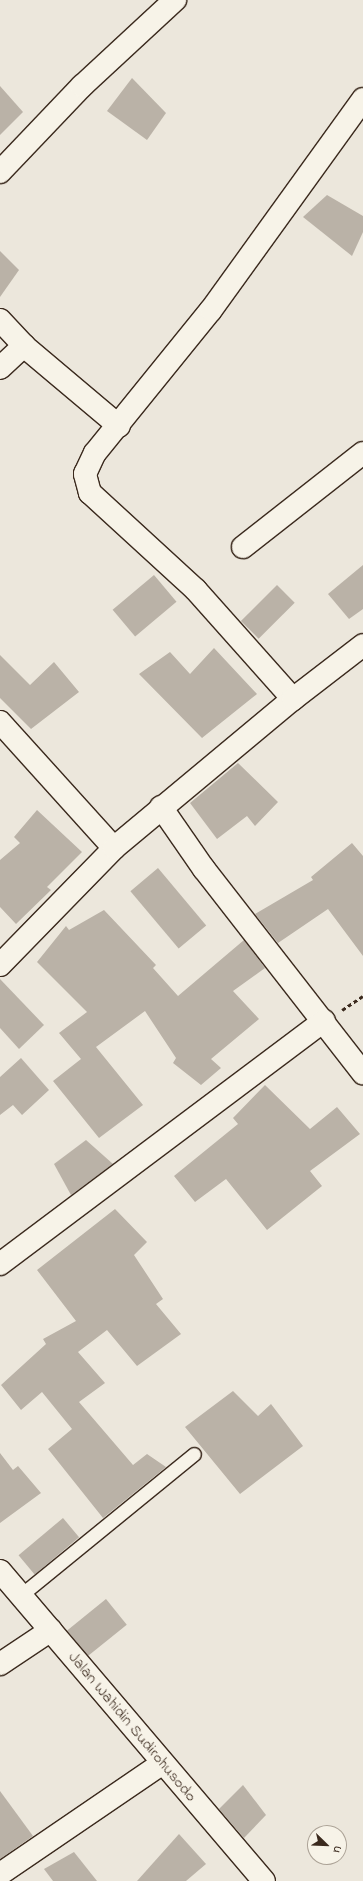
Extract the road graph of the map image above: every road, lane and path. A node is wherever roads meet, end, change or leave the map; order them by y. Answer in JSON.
{"nodes":[{"id":1,"x":175,"y":0,"type":"edge"},
{"id":2,"x":363,"y":99,"type":"edge"},
{"id":3,"x":0,"y":172,"type":"edge"},
{"id":4,"x":0,"y":320,"type":"edge"},
{"id":5,"x":24,"y":346,"type":"junction"},
{"id":6,"x":0,"y":368,"type":"edge"},
{"id":7,"x":119,"y":426,"type":"junction"},
{"id":8,"x":363,"y":453,"type":"edge"},
{"id":9,"x":243,"y":547,"type":"dead end"},
{"id":10,"x":363,"y":645,"type":"edge"},
{"id":11,"x":292,"y":699,"type":"junction"},
{"id":12,"x":0,"y":722,"type":"edge"},
{"id":13,"x":161,"y":807,"type":"junction"},
{"id":14,"x":114,"y":848,"type":"junction"},
{"id":15,"x":0,"y":965,"type":"edge"},
{"id":16,"x":324,"y":1021,"type":"junction"},
{"id":17,"x":363,"y":1073,"type":"edge"},
{"id":18,"x":0,"y":1264,"type":"edge"},
{"id":19,"x":194,"y":1454,"type":"dead end"},
{"id":20,"x":0,"y":1571,"type":"edge"},
{"id":21,"x":21,"y":1595,"type":"junction"},
{"id":22,"x":51,"y":1630,"type":"junction"},
{"id":23,"x":0,"y":1664,"type":"edge"},
{"id":24,"x":161,"y":1764,"type":"junction"},
{"id":25,"x":0,"y":1874,"type":"edge"},
{"id":26,"x":264,"y":1881,"type":"edge"}],
"edges":[{"from":1,"to":3,"type":"main road"},
{"from":2,"to":7,"type":"main road"},
{"from":4,"to":5,"type":"main road"},
{"from":5,"to":6,"type":"main road"},
{"from":5,"to":7,"type":"main road"},
{"from":7,"to":11,"type":"main road"},
{"from":8,"to":9,"type":"main road"},
{"from":10,"to":11,"type":"main road"},
{"from":11,"to":13,"type":"main road"},
{"from":12,"to":14,"type":"main road"},
{"from":13,"to":14,"type":"main road"},
{"from":13,"to":16,"type":"main road"},
{"from":14,"to":15,"type":"main road"},
{"from":16,"to":17,"type":"main road"},
{"from":16,"to":18,"type":"main road"},
{"from":19,"to":21,"type":"lane"},
{"from":20,"to":21,"type":"main road","name":"Jalan Wahidin Sudirohusodo"},
{"from":21,"to":22,"type":"main road","name":"Jalan Wahidin Sudirohusodo"},
{"from":22,"to":23,"type":"main road"},
{"from":22,"to":24,"type":"main road","name":"Jalan Wahidin Sudirohusodo"},
{"from":24,"to":25,"type":"main road"},
{"from":24,"to":26,"type":"main road","name":"Jalan Wahidin Sudirohusodo"}]}
